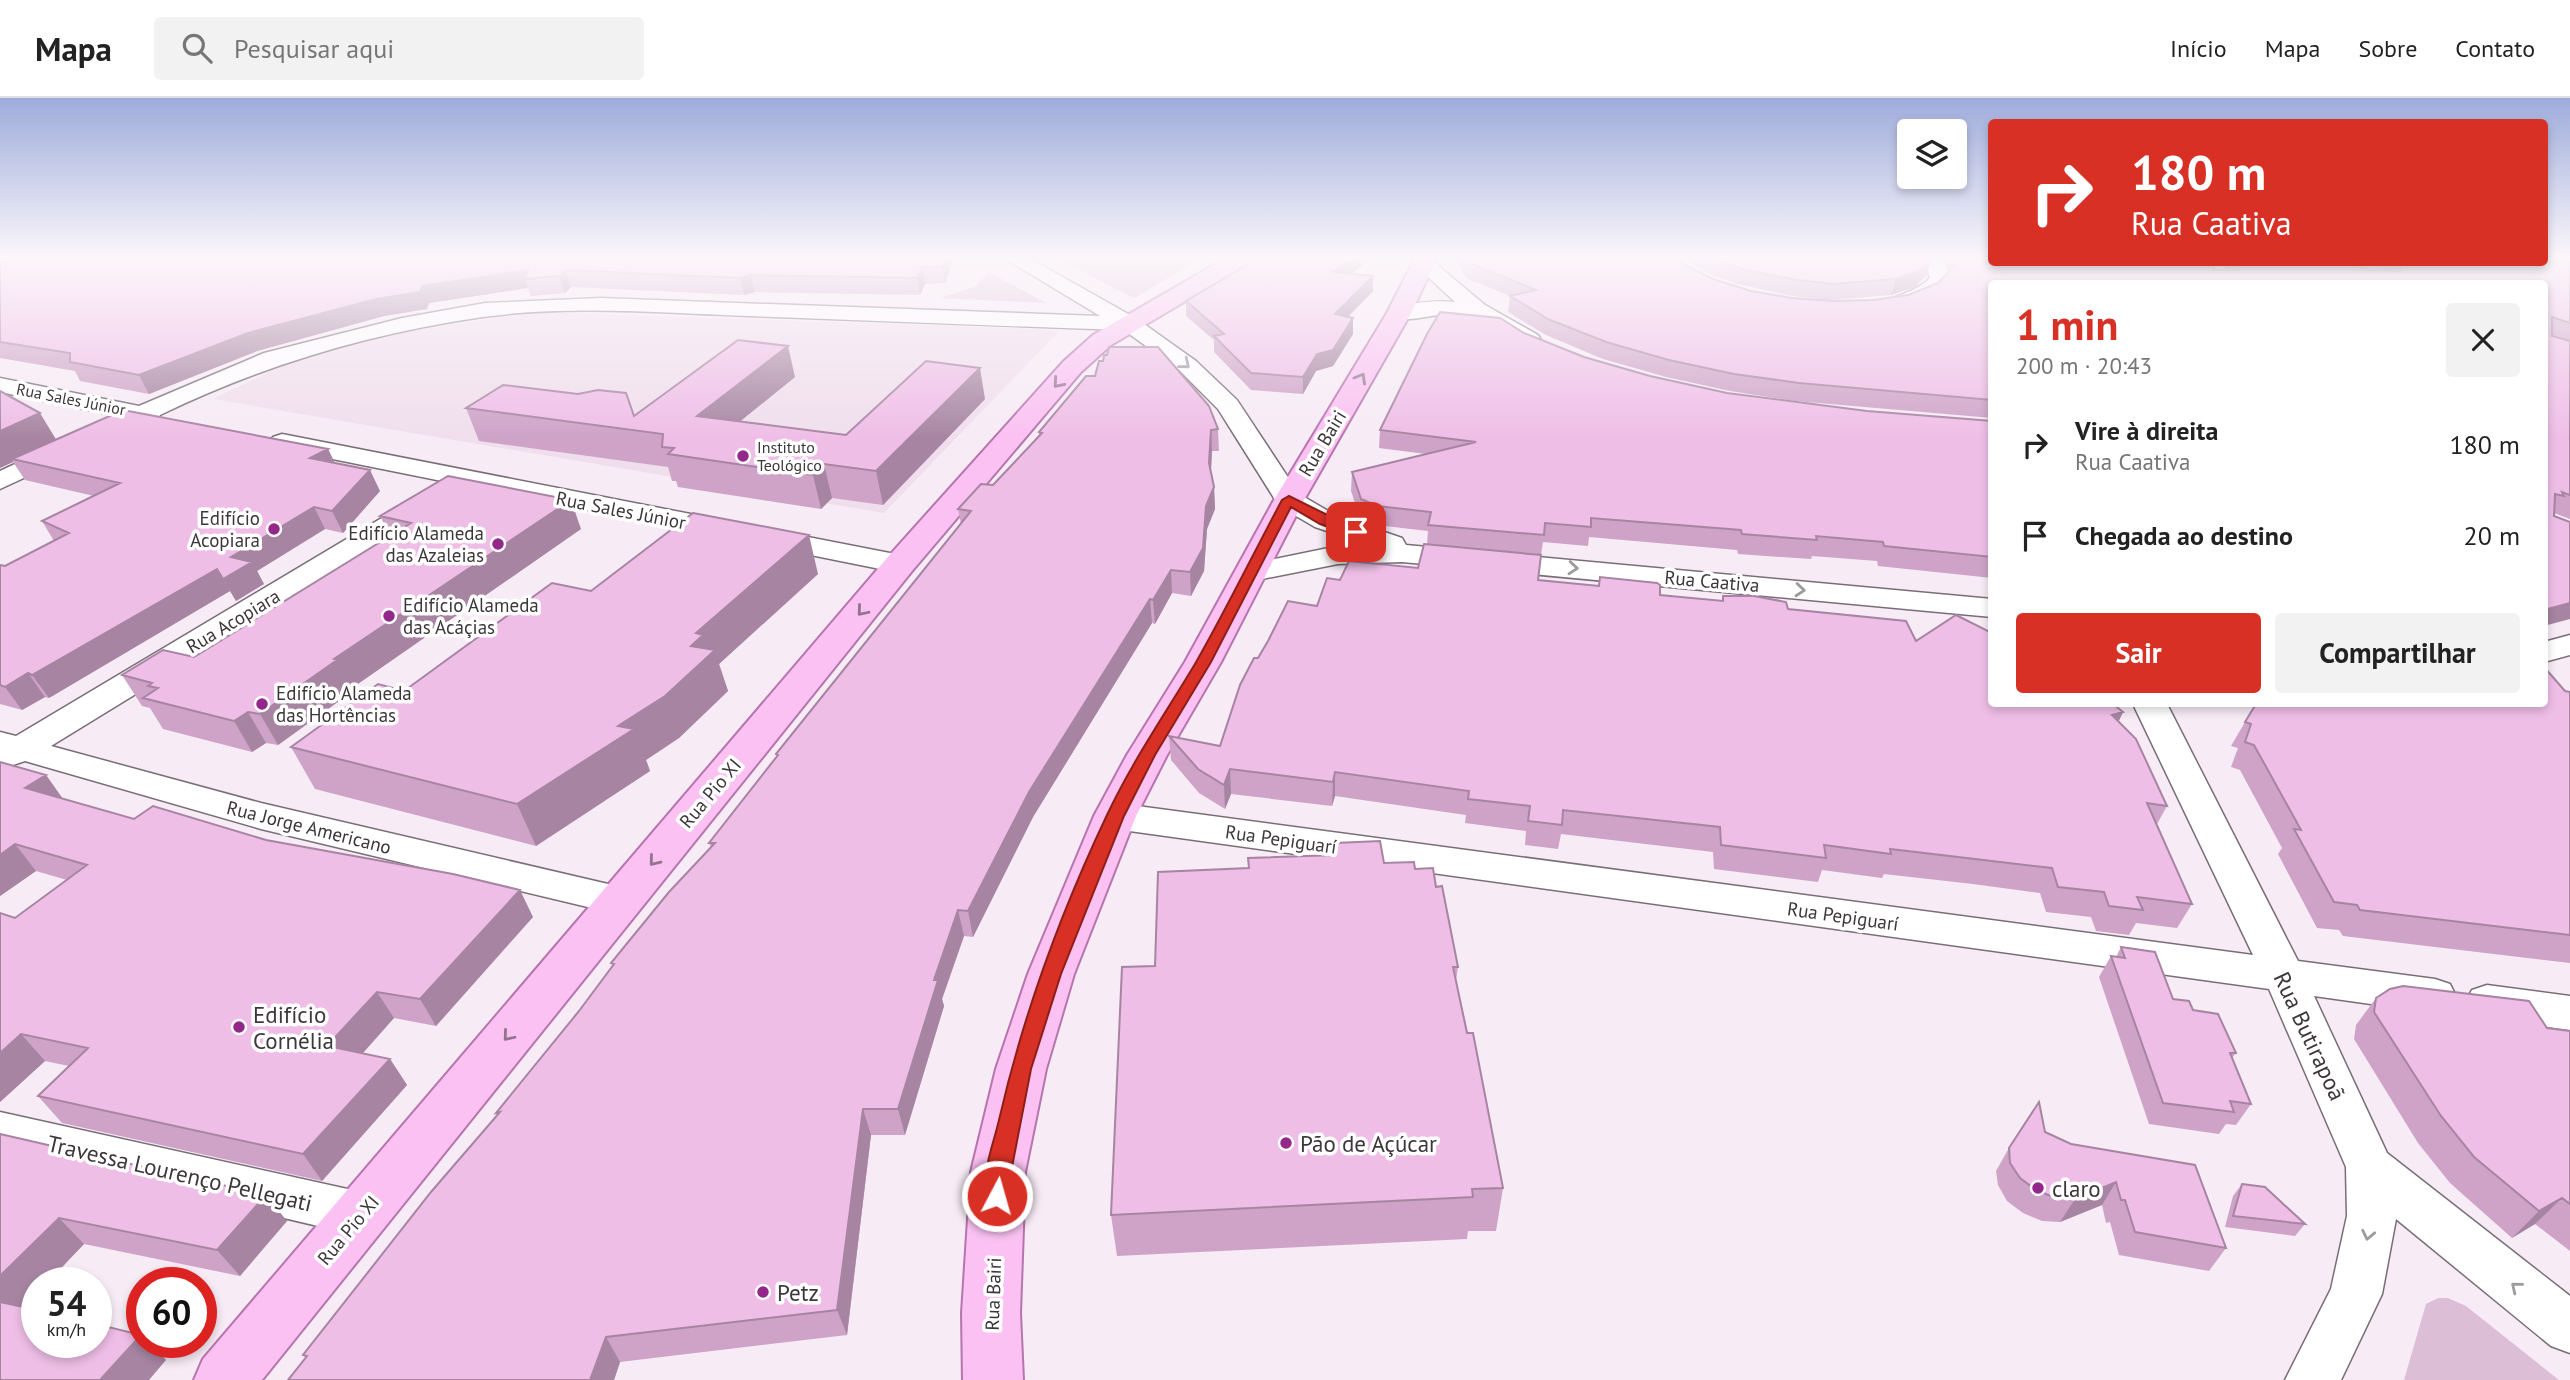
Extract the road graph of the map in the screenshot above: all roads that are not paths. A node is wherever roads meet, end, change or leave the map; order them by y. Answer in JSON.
{"nodes":[{"id":1,"x":442,"y":318,"type":"edge"},
{"id":2,"x":996,"y":318,"type":"edge"},
{"id":3,"x":1096,"y":318,"type":"edge"},
{"id":4,"x":1140,"y":318,"type":"edge"},
{"id":5,"x":1396,"y":318,"type":"edge"},
{"id":6,"x":1491,"y":318,"type":"edge"},
{"id":7,"x":1030,"y":319,"type":"junction"},
{"id":8,"x":1116,"y":332,"type":"junction"},
{"id":9,"x":1548,"y":349,"type":"edge"},
{"id":10,"x":0,"y":385,"type":"edge"},
{"id":11,"x":142,"y":414,"type":"junction"},
{"id":12,"x":183,"y":422,"type":"edge"},
{"id":13,"x":263,"y":438,"type":"edge"},
{"id":14,"x":466,"y":479,"type":"junction"},
{"id":15,"x":0,"y":481,"type":"edge"},
{"id":16,"x":1289,"y":500,"type":"junction"},
{"id":17,"x":1432,"y":555,"type":"junction"},
{"id":18,"x":900,"y":564,"type":"junction"},
{"id":19,"x":1252,"y":572,"type":"junction"},
{"id":20,"x":1988,"y":608,"type":"edge"},
{"id":21,"x":2570,"y":645,"type":"edge"},
{"id":22,"x":2548,"y":651,"type":"edge"},
{"id":23,"x":2548,"y":663,"type":"edge"},
{"id":24,"x":2570,"y":666,"type":"edge"},
{"id":25,"x":2151,"y":707,"type":"edge"},
{"id":26,"x":7,"y":751,"type":"edge"},
{"id":27,"x":1115,"y":816,"type":"junction"},
{"id":28,"x":621,"y":901,"type":"junction"},
{"id":29,"x":2284,"y":976,"type":"junction"},
{"id":30,"x":2570,"y":1013,"type":"edge"},
{"id":31,"x":0,"y":1132,"type":"edge"},
{"id":32,"x":2370,"y":1167,"type":"junction"},
{"id":33,"x":360,"y":1214,"type":"junction"},
{"id":34,"x":2570,"y":1328,"type":"edge"},
{"id":35,"x":224,"y":1380,"type":"edge"},
{"id":36,"x":993,"y":1380,"type":"edge"},
{"id":37,"x":2312,"y":1380,"type":"edge"}],
"edges":[{"from":1,"to":11,"type":"street"},
{"from":2,"to":7,"type":"street"},
{"from":3,"to":8,"type":"street"},
{"from":4,"to":8,"type":"main road","name":"Rua Pio XI"},
{"from":16,"to":5,"type":"main road","name":"Rua Bairi","one_way":true},
{"from":6,"to":9,"type":"street"},
{"from":7,"to":8,"type":"street"},
{"from":7,"to":8,"type":"street"},
{"from":8,"to":16,"type":"street","name":"Rua Caativa","one_way":true},
{"from":8,"to":18,"type":"main road","name":"Rua Pio XI","one_way":true},
{"from":10,"to":11,"type":"street","name":"Rua Sales Júnior"},
{"from":11,"to":12,"type":"street","name":"Rua Sales Júnior"},
{"from":11,"to":15,"type":"street"},
{"from":13,"to":14,"type":"street","name":"Rua Sales Júnior"},
{"from":14,"to":18,"type":"street","name":"Rua Sales Júnior"},
{"from":14,"to":26,"type":"street","name":"Rua Acopiara"},
{"from":16,"to":17,"type":"street","name":"Rua Caativa"},
{"from":16,"to":19,"type":"main road","name":"Rua Bairi"},
{"from":17,"to":19,"type":"street","name":"Rua Caativa"},
{"from":17,"to":20,"type":"street","name":"Rua Caativa","one_way":true},
{"from":18,"to":28,"type":"main road","name":"Rua Pio XI","one_way":true},
{"from":19,"to":27,"type":"main road","name":"Rua Bairi"},
{"from":21,"to":22,"type":"street"},
{"from":23,"to":24,"type":"street"},
{"from":25,"to":29,"type":"street","name":"Rua Butirapoã"},
{"from":26,"to":28,"type":"street","name":"Rua Jorge Americano"},
{"from":27,"to":29,"type":"street","name":"Rua Pepiguarí"},
{"from":27,"to":36,"type":"main road","name":"Rua Bairi"},
{"from":28,"to":33,"type":"main road","name":"Rua Pio XI","one_way":true},
{"from":29,"to":30,"type":"street","name":"Rua Pepiguarí"},
{"from":29,"to":32,"type":"street","name":"Rua Butirapoã"},
{"from":31,"to":33,"type":"street","name":"Travessa Lourenço Pellegati"},
{"from":34,"to":32,"type":"street","one_way":true},
{"from":32,"to":37,"type":"street","name":"Rua Butirapoã","one_way":true},
{"from":33,"to":35,"type":"main road","name":"Rua Pio XI"}]}
